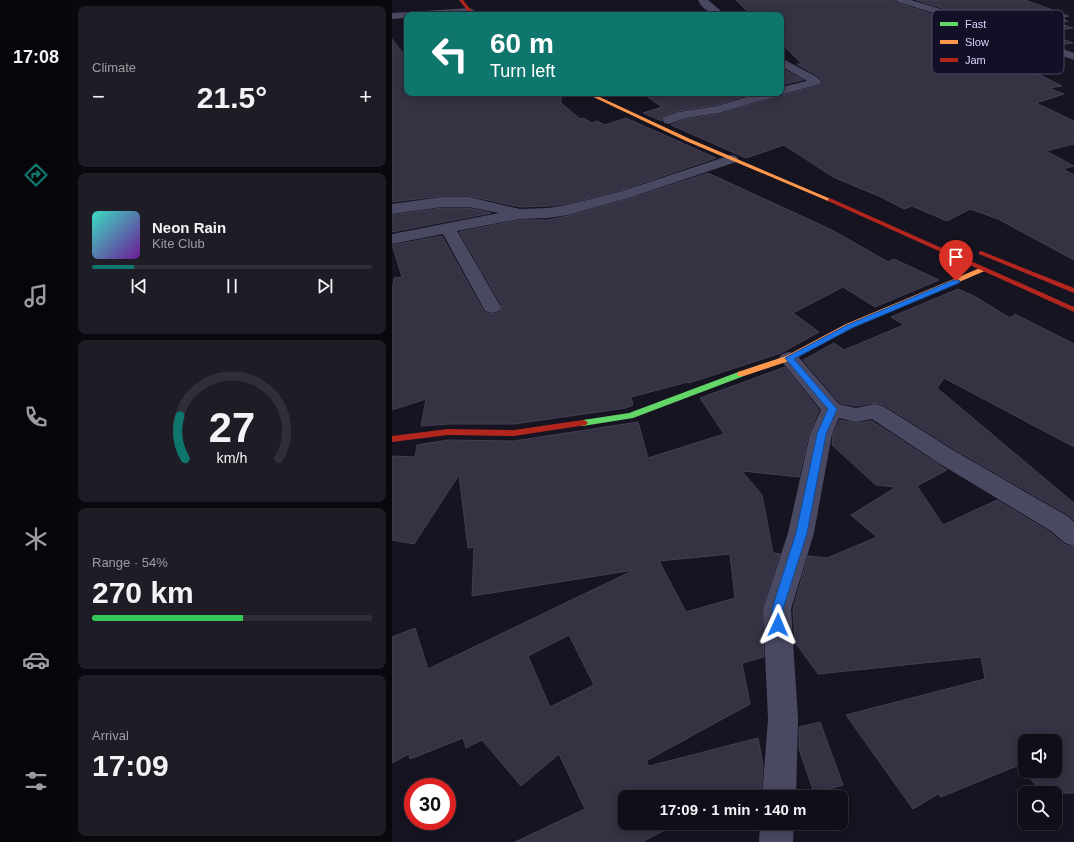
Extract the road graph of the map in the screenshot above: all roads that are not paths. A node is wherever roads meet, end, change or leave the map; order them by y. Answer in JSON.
{"nodes":[{"id":1,"x":461,"y":0,"type":"edge"},
{"id":2,"x":704,"y":0,"type":"edge"},
{"id":3,"x":901,"y":0,"type":"edge"},
{"id":4,"x":934,"y":10,"type":"edge"},
{"id":5,"x":471,"y":12,"type":"edge"},
{"id":6,"x":717,"y":12,"type":"edge"},
{"id":7,"x":404,"y":15,"type":"edge"},
{"id":8,"x":392,"y":16,"type":"edge"},
{"id":9,"x":1064,"y":53,"type":"edge"},
{"id":10,"x":1074,"y":57,"type":"edge"},
{"id":11,"x":784,"y":63,"type":"edge"},
{"id":12,"x":784,"y":90,"type":"edge"},
{"id":13,"x":594,"y":96,"type":"edge"},
{"id":14,"x":615,"y":96,"type":"dead end"},
{"id":15,"x":762,"y":96,"type":"edge"},
{"id":16,"x":662,"y":118,"type":"junction"},
{"id":17,"x":683,"y":126,"type":"dead end"},
{"id":18,"x":731,"y":159,"type":"junction"},
{"id":19,"x":392,"y":209,"type":"edge"},
{"id":20,"x":519,"y":214,"type":"junction"},
{"id":21,"x":448,"y":229,"type":"junction"},
{"id":22,"x":392,"y":239,"type":"edge"},
{"id":23,"x":969,"y":248,"type":"dead end"},
{"id":24,"x":983,"y":270,"type":"junction"},
{"id":25,"x":1074,"y":291,"type":"edge"},
{"id":26,"x":492,"y":307,"type":"dead end"},
{"id":27,"x":1074,"y":310,"type":"edge"},
{"id":28,"x":789,"y":358,"type":"junction"},
{"id":29,"x":832,"y":409,"type":"junction"},
{"id":30,"x":392,"y":439,"type":"edge"},
{"id":31,"x":1074,"y":536,"type":"edge"},
{"id":32,"x":779,"y":790,"type":"edge"},
{"id":33,"x":777,"y":830,"type":"edge"},
{"id":34,"x":776,"y":842,"type":"edge"}],
"edges":[{"from":1,"to":5,"type":"street"},
{"from":2,"to":6,"type":"street"},
{"from":3,"to":4,"type":"street"},
{"from":7,"to":8,"type":"street"},
{"from":9,"to":10,"type":"street"},
{"from":11,"to":12,"type":"street"},
{"from":13,"to":18,"type":"street"},
{"from":14,"to":16,"type":"street"},
{"from":15,"to":16,"type":"street"},
{"from":16,"to":17,"type":"street"},
{"from":18,"to":20,"type":"street"},
{"from":18,"to":24,"type":"street"},
{"from":19,"to":20,"type":"street"},
{"from":20,"to":21,"type":"street"},
{"from":21,"to":22,"type":"street"},
{"from":21,"to":26,"type":"street"},
{"from":23,"to":25,"type":"street"},
{"from":24,"to":27,"type":"street"},
{"from":24,"to":28,"type":"street"},
{"from":28,"to":29,"type":"street"},
{"from":28,"to":30,"type":"street"},
{"from":29,"to":31,"type":"street"},
{"from":29,"to":32,"type":"street"},
{"from":33,"to":34,"type":"street"}]}
